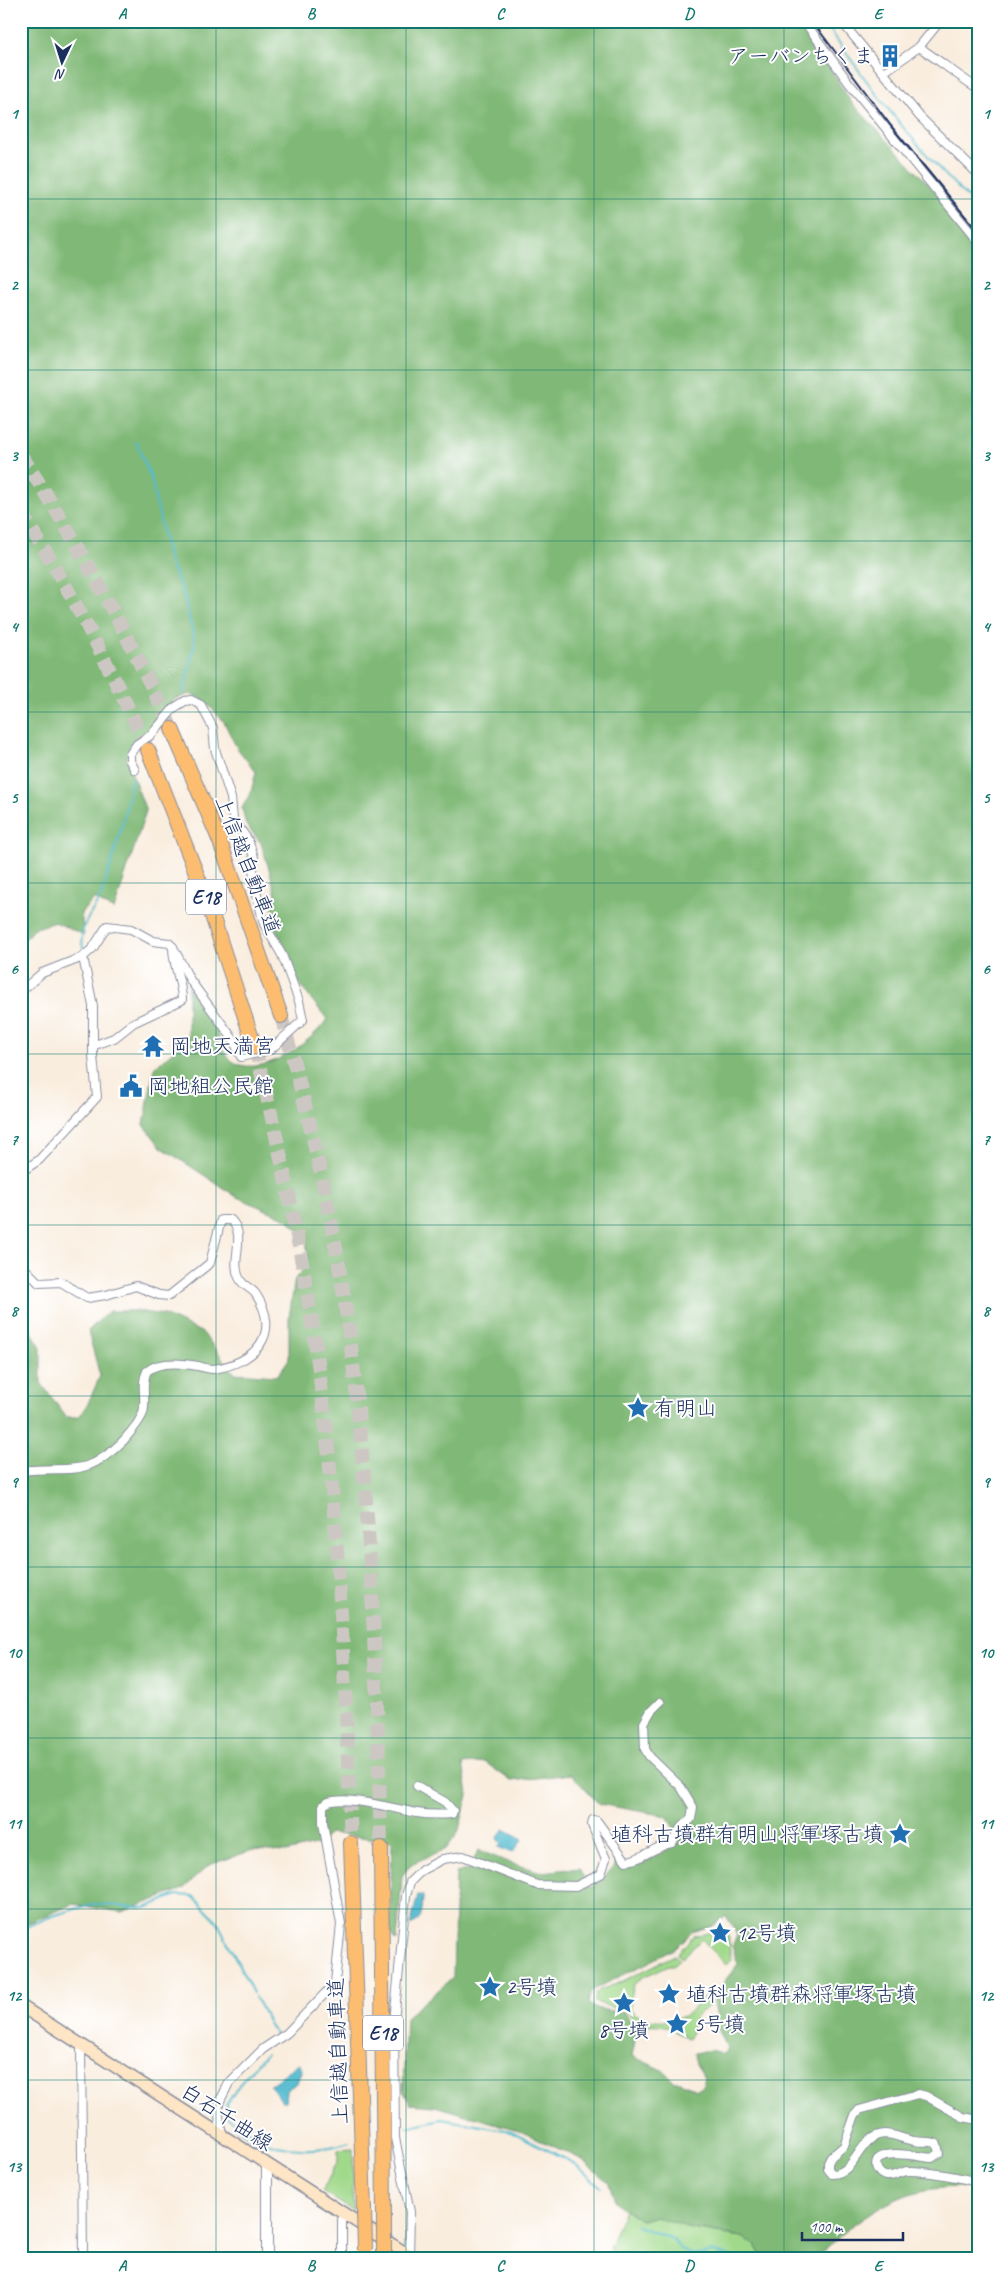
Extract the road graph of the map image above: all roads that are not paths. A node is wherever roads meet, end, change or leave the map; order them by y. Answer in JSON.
{"nodes":[{"id":1,"x":804,"y":21,"type":"edge"},
{"id":2,"x":841,"y":21,"type":"edge"},
{"id":3,"x":940,"y":21,"type":"edge"},
{"id":4,"x":919,"y":47,"type":"junction"},
{"id":5,"x":884,"y":72,"type":"junction"},
{"id":6,"x":979,"y":89,"type":"edge"},
{"id":7,"x":979,"y":175,"type":"edge"},
{"id":8,"x":979,"y":243,"type":"edge"},
{"id":9,"x":172,"y":729,"type":"tunnel mouth"},
{"id":10,"x":148,"y":750,"type":"tunnel mouth"},
{"id":11,"x":134,"y":770,"type":"dead end"},
{"id":12,"x":173,"y":947,"type":"junction"},
{"id":13,"x":83,"y":957,"type":"junction"},
{"id":14,"x":21,"y":991,"type":"edge"},
{"id":15,"x":281,"y":1016,"type":"tunnel mouth"},
{"id":16,"x":94,"y":1045,"type":"junction"},
{"id":17,"x":255,"y":1048,"type":"tunnel mouth"},
{"id":18,"x":21,"y":1172,"type":"edge"},
{"id":19,"x":21,"y":1265,"type":"edge"},
{"id":20,"x":21,"y":1471,"type":"edge"},
{"id":21,"x":660,"y":1702,"type":"dead end"},
{"id":22,"x":416,"y":1786,"type":"dead end"},
{"id":23,"x":351,"y":1843,"type":"tunnel mouth"},
{"id":24,"x":381,"y":1848,"type":"tunnel mouth"},
{"id":25,"x":21,"y":2006,"type":"edge"},
{"id":26,"x":82,"y":2046,"type":"junction"},
{"id":27,"x":979,"y":2120,"type":"edge"},
{"id":28,"x":222,"y":2136,"type":"junction"},
{"id":29,"x":267,"y":2166,"type":"junction"},
{"id":30,"x":979,"y":2183,"type":"edge"},
{"id":31,"x":342,"y":2213,"type":"junction"},
{"id":32,"x":365,"y":2254,"type":"edge"},
{"id":33,"x":410,"y":2257,"type":"edge"},
{"id":34,"x":83,"y":2258,"type":"edge"},
{"id":35,"x":267,"y":2258,"type":"edge"},
{"id":36,"x":342,"y":2258,"type":"edge"},
{"id":37,"x":384,"y":2258,"type":"edge"}],
"edges":[{"from":1,"to":8,"type":"street"},
{"from":2,"to":5,"type":"street"},
{"from":3,"to":4,"type":"street"},
{"from":4,"to":5,"type":"street"},
{"from":4,"to":6,"type":"street"},
{"from":5,"to":7,"type":"street"},
{"from":9,"to":15,"type":"highway","name":"上信越自動車道","number":"E18"},
{"from":10,"to":17,"type":"highway","number":"E18"},
{"from":11,"to":12,"type":"street"},
{"from":12,"to":13,"type":"street"},
{"from":12,"to":16,"type":"street"},
{"from":13,"to":14,"type":"street"},
{"from":13,"to":16,"type":"street"},
{"from":16,"to":18,"type":"street"},
{"from":19,"to":20,"type":"street"},
{"from":21,"to":33,"type":"street"},
{"from":22,"to":28,"type":"street"},
{"from":23,"to":32,"type":"highway","name":"上信越自動車道","number":"E18","bridge":true},
{"from":24,"to":37,"type":"highway","name":"上信越自動車道","number":"E18","bridge":true},
{"from":25,"to":26,"type":"main road","name":"白石千曲線"},
{"from":26,"to":28,"type":"main road","name":"白石千曲線"},
{"from":26,"to":34,"type":"street"},
{"from":27,"to":30,"type":"street"},
{"from":28,"to":29,"type":"main road","name":"白石千曲線"},
{"from":29,"to":31,"type":"main road","name":"白石千曲線"},
{"from":29,"to":35,"type":"street"},
{"from":31,"to":33,"type":"main road","name":"白石千曲線"},
{"from":31,"to":36,"type":"street"}]}
